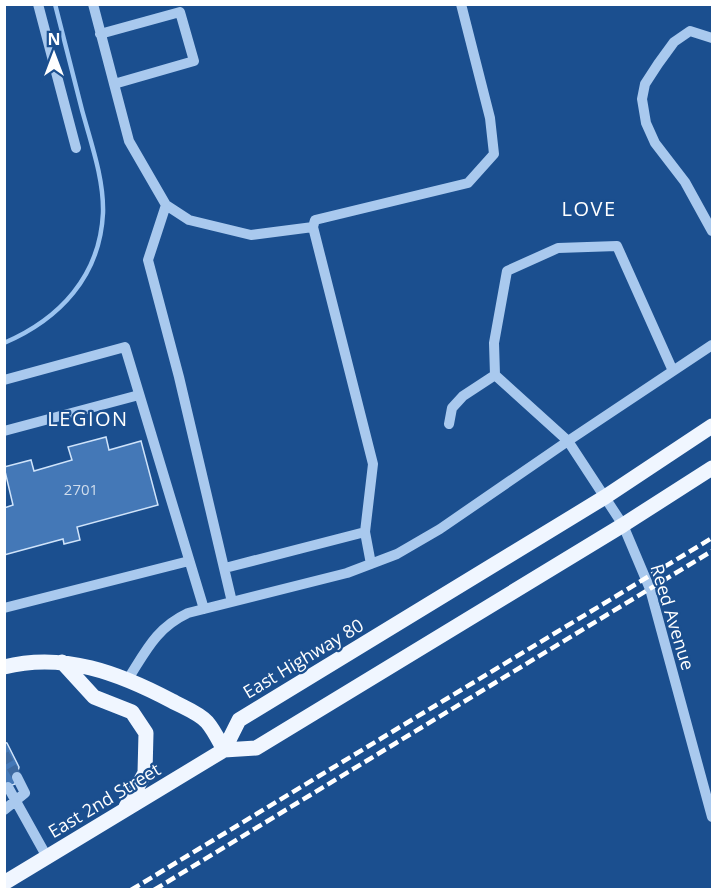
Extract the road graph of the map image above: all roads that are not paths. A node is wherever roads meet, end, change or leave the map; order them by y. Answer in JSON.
{"nodes":[{"id":1,"x":38,"y":4,"type":"edge"},
{"id":2,"x":93,"y":4,"type":"edge"},
{"id":3,"x":460,"y":4,"type":"edge"},
{"id":4,"x":100,"y":34,"type":"junction"},
{"id":5,"x":712,"y":38,"type":"edge"},
{"id":6,"x":114,"y":84,"type":"junction"},
{"id":7,"x":76,"y":148,"type":"dead end"},
{"id":8,"x":166,"y":205,"type":"junction"},
{"id":9,"x":313,"y":228,"type":"junction"},
{"id":10,"x":712,"y":231,"type":"edge"},
{"id":11,"x":712,"y":345,"type":"edge"},
{"id":12,"x":673,"y":371,"type":"junction"},
{"id":13,"x":495,"y":375,"type":"junction"},
{"id":14,"x":4,"y":380,"type":"edge"},
{"id":15,"x":139,"y":394,"type":"junction"},
{"id":16,"x":450,"y":424,"type":"dead end"},
{"id":17,"x":712,"y":426,"type":"edge"},
{"id":18,"x":4,"y":431,"type":"edge"},
{"id":19,"x":568,"y":441,"type":"junction"},
{"id":20,"x":712,"y":468,"type":"edge"},
{"id":21,"x":605,"y":497,"type":"junction"},
{"id":22,"x":623,"y":525,"type":"junction"},
{"id":23,"x":365,"y":532,"type":"junction"},
{"id":24,"x":189,"y":561,"type":"junction"},
{"id":25,"x":371,"y":564,"type":"junction"},
{"id":26,"x":225,"y":568,"type":"junction"},
{"id":27,"x":232,"y":602,"type":"junction"},
{"id":28,"x":4,"y":608,"type":"edge"},
{"id":29,"x":204,"y":609,"type":"junction"},
{"id":30,"x":62,"y":662,"type":"junction"},
{"id":31,"x":4,"y":667,"type":"edge"},
{"id":32,"x":128,"y":679,"type":"junction"},
{"id":33,"x":224,"y":750,"type":"junction"},
{"id":34,"x":17,"y":777,"type":"tunnel mouth"},
{"id":35,"x":8,"y":787,"type":"tunnel mouth"},
{"id":36,"x":16,"y":801,"type":"junction"},
{"id":37,"x":4,"y":810,"type":"edge"},
{"id":38,"x":125,"y":810,"type":"junction"},
{"id":39,"x":712,"y":817,"type":"edge"},
{"id":40,"x":47,"y":857,"type":"junction"},
{"id":41,"x":4,"y":883,"type":"edge"}],
"edges":[{"from":1,"to":7,"type":"street"},
{"from":2,"to":4,"type":"street"},
{"from":3,"to":9,"type":"street"},
{"from":4,"to":6,"type":"street"},
{"from":4,"to":6,"type":"street"},
{"from":5,"to":10,"type":"street"},
{"from":6,"to":8,"type":"street"},
{"from":8,"to":9,"type":"street"},
{"from":8,"to":26,"type":"street"},
{"from":9,"to":23,"type":"street"},
{"from":11,"to":12,"type":"street"},
{"from":12,"to":13,"type":"street"},
{"from":12,"to":19,"type":"street"},
{"from":13,"to":16,"type":"street"},
{"from":13,"to":19,"type":"street"},
{"from":14,"to":15,"type":"street"},
{"from":15,"to":18,"type":"street"},
{"from":15,"to":24,"type":"street"},
{"from":17,"to":21,"type":"main road","name":"East Highway 80"},
{"from":19,"to":21,"type":"street","name":"Reed Avenue"},
{"from":19,"to":25,"type":"street"},
{"from":20,"to":22,"type":"main road"},
{"from":21,"to":22,"type":"street","name":"Reed Avenue"},
{"from":21,"to":33,"type":"main road","name":"East Highway 80"},
{"from":22,"to":33,"type":"main road"},
{"from":22,"to":39,"type":"street","name":"Reed Avenue"},
{"from":23,"to":25,"type":"street"},
{"from":23,"to":26,"type":"street"},
{"from":24,"to":28,"type":"street"},
{"from":24,"to":29,"type":"street"},
{"from":25,"to":27,"type":"street"},
{"from":26,"to":27,"type":"street"},
{"from":27,"to":29,"type":"street"},
{"from":29,"to":32,"type":"street"},
{"from":30,"to":31,"type":"main road"},
{"from":30,"to":32,"type":"main road"},
{"from":30,"to":38,"type":"main road"},
{"from":32,"to":33,"type":"main road"},
{"from":33,"to":38,"type":"main road","name":"East 2nd Street"},
{"from":34,"to":36,"type":"street"},
{"from":35,"to":36,"type":"street"},
{"from":36,"to":37,"type":"street"},
{"from":36,"to":40,"type":"street"},
{"from":38,"to":40,"type":"main road","name":"East 2nd Street"},
{"from":40,"to":41,"type":"main road","name":"East 2nd Street"}]}
